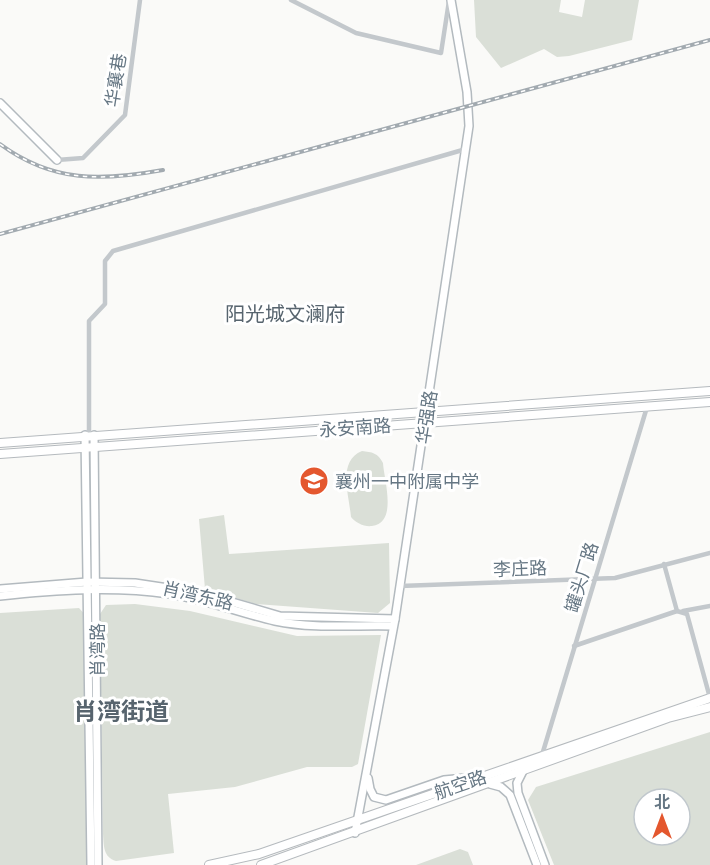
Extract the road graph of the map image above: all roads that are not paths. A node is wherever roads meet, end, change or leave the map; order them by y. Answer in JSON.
{"nodes":[{"id":1,"x":140,"y":0,"type":"edge"},
{"id":2,"x":291,"y":0,"type":"edge"},
{"id":3,"x":450,"y":0,"type":"edge"},
{"id":4,"x":0,"y":103,"type":"edge"},
{"id":5,"x":466,"y":149,"type":"junction"},
{"id":6,"x":57,"y":160,"type":"joint"},
{"id":7,"x":710,"y":391,"type":"edge"},
{"id":8,"x":710,"y":402,"type":"edge"},
{"id":9,"x":647,"y":406,"type":"junction"},
{"id":10,"x":428,"y":410,"type":"junction"},
{"id":11,"x":426,"y":421,"type":"junction"},
{"id":12,"x":89,"y":435,"type":"junction"},
{"id":13,"x":0,"y":443,"type":"edge"},
{"id":14,"x":89,"y":447,"type":"junction"},
{"id":15,"x":0,"y":454,"type":"edge"},
{"id":16,"x":710,"y":553,"type":"edge"},
{"id":17,"x":664,"y":564,"type":"junction"},
{"id":18,"x":594,"y":579,"type":"junction"},
{"id":19,"x":87,"y":585,"type":"junction"},
{"id":20,"x":96,"y":585,"type":"junction"},
{"id":21,"x":400,"y":586,"type":"junction"},
{"id":22,"x":0,"y":589,"type":"edge"},
{"id":23,"x":0,"y":596,"type":"edge"},
{"id":24,"x":710,"y":606,"type":"edge"},
{"id":25,"x":678,"y":612,"type":"junction"},
{"id":26,"x":394,"y":622,"type":"junction"},
{"id":27,"x":574,"y":646,"type":"junction"},
{"id":28,"x":710,"y":698,"type":"edge"},
{"id":29,"x":710,"y":707,"type":"edge"},
{"id":30,"x":542,"y":755,"type":"junction"},
{"id":31,"x":367,"y":768,"type":"junction"},
{"id":32,"x":523,"y":771,"type":"junction"},
{"id":33,"x":482,"y":776,"type":"junction"},
{"id":34,"x":490,"y":784,"type":"junction"},
{"id":35,"x":359,"y":819,"type":"junction"},
{"id":36,"x":355,"y":833,"type":"junction"},
{"id":37,"x":91,"y":865,"type":"edge"},
{"id":38,"x":98,"y":865,"type":"edge"},
{"id":39,"x":209,"y":865,"type":"edge"},
{"id":40,"x":261,"y":865,"type":"edge"},
{"id":41,"x":537,"y":865,"type":"edge"},
{"id":42,"x":544,"y":865,"type":"edge"}],
"edges":[{"from":1,"to":6,"type":"street","name":"华襄巷"},
{"from":2,"to":3,"type":"street"},
{"from":3,"to":5,"type":"street","name":"华强路"},
{"from":4,"to":6,"type":"street"},
{"from":5,"to":10,"type":"street","name":"华强路"},
{"from":5,"to":12,"type":"street"},
{"from":7,"to":10,"type":"main road","name":"永安南路"},
{"from":8,"to":9,"type":"main road","name":"永安南路"},
{"from":9,"to":11,"type":"main road","name":"永安南路"},
{"from":9,"to":18,"type":"street","name":"罐头厂路"},
{"from":10,"to":11,"type":"street","name":"华强路"},
{"from":10,"to":12,"type":"main road","name":"永安南路"},
{"from":11,"to":14,"type":"main road","name":"永安南路"},
{"from":11,"to":21,"type":"street","name":"华强路"},
{"from":12,"to":13,"type":"main road","name":"永安南路"},
{"from":12,"to":14,"type":"street","name":"肖湾路"},
{"from":14,"to":15,"type":"main road","name":"永安南路"},
{"from":14,"to":19,"type":"street","name":"肖湾路"},
{"from":14,"to":20,"type":"street","name":"肖湾路"},
{"from":16,"to":17,"type":"street","name":"李庄路"},
{"from":17,"to":18,"type":"street","name":"李庄路"},
{"from":17,"to":25,"type":"street"},
{"from":18,"to":21,"type":"street","name":"李庄路"},
{"from":18,"to":27,"type":"street","name":"罐头厂路"},
{"from":19,"to":20,"type":"street","name":"肖湾东路"},
{"from":19,"to":22,"type":"street","name":"肖湾东路"},
{"from":19,"to":23,"type":"street","name":"肖湾东路"},
{"from":19,"to":37,"type":"street","name":"肖湾路"},
{"from":20,"to":26,"type":"street","name":"肖湾东路"},
{"from":20,"to":38,"type":"street","name":"肖湾路"},
{"from":21,"to":26,"type":"street","name":"华强路"},
{"from":24,"to":25,"type":"street"},
{"from":25,"to":27,"type":"street"},
{"from":25,"to":28,"type":"street"},
{"from":26,"to":31,"type":"street","name":"华强路"},
{"from":27,"to":30,"type":"street","name":"罐头厂路"},
{"from":28,"to":30,"type":"main road","name":"航空路"},
{"from":29,"to":32,"type":"main road","name":"航空路"},
{"from":30,"to":33,"type":"main road","name":"航空路"},
{"from":31,"to":33,"type":"street"},
{"from":31,"to":35,"type":"street","name":"华强路"},
{"from":32,"to":34,"type":"main road","name":"航空路"},
{"from":32,"to":42,"type":"street"},
{"from":33,"to":35,"type":"main road","name":"航空路"},
{"from":34,"to":36,"type":"main road","name":"航空路"},
{"from":34,"to":41,"type":"street"},
{"from":35,"to":36,"type":"street","name":"华强路"},
{"from":35,"to":39,"type":"main road","name":"航空路"},
{"from":36,"to":40,"type":"main road","name":"航空路"}]}
